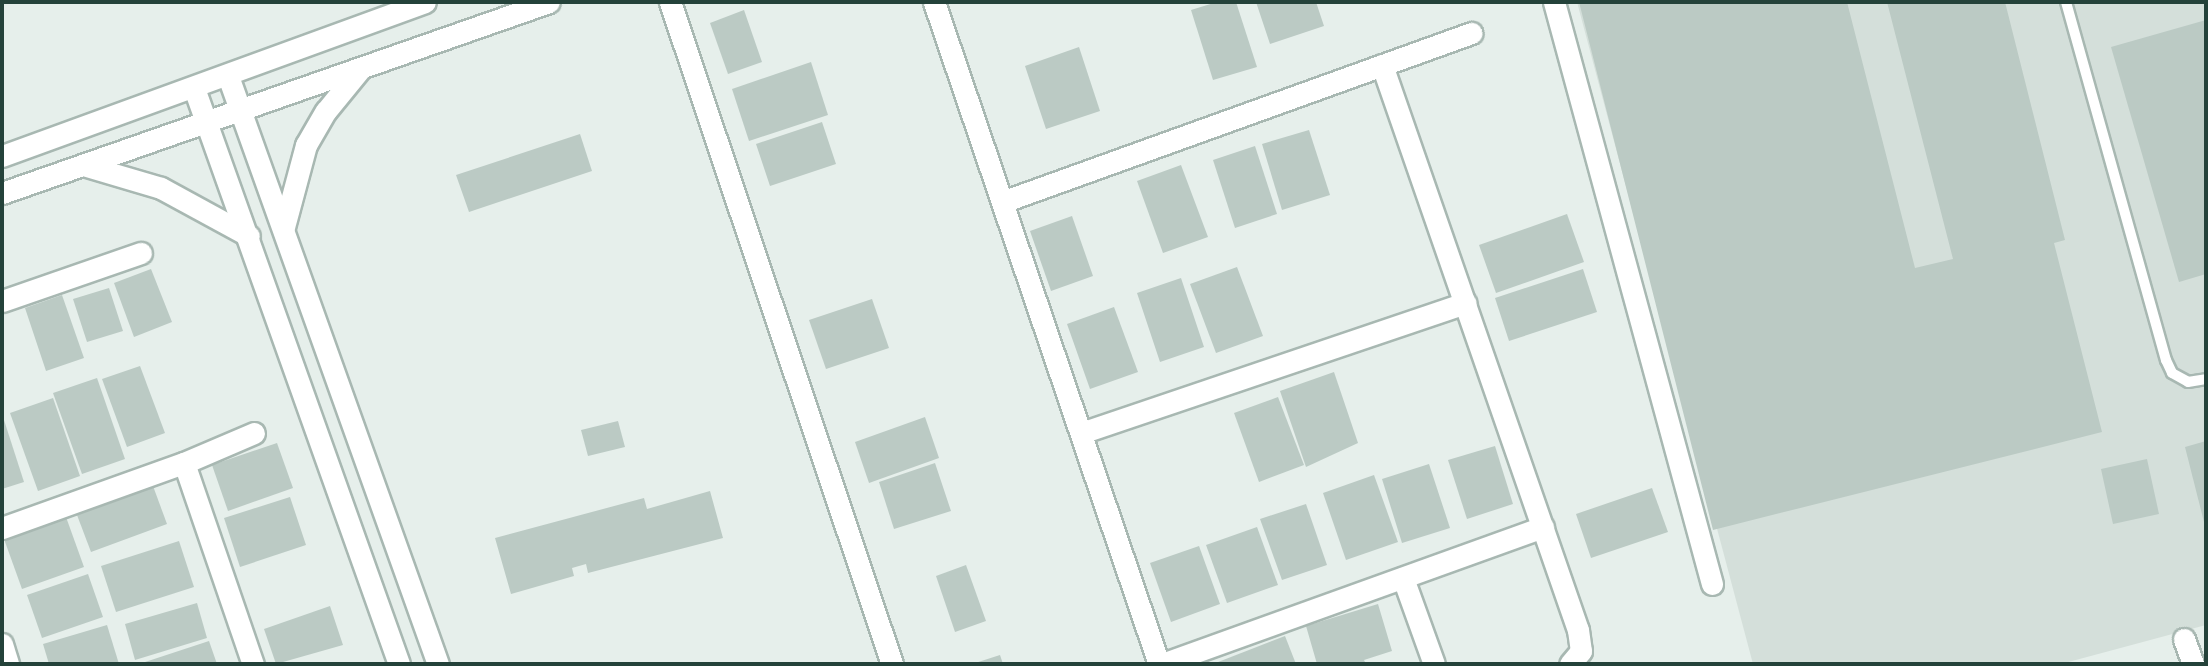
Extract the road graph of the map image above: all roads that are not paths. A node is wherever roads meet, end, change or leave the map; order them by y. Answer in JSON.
{"nodes":[{"id":1,"x":425,"y":2,"type":"edge"},
{"id":2,"x":549,"y":2,"type":"edge"},
{"id":3,"x":670,"y":2,"type":"edge"},
{"id":4,"x":934,"y":2,"type":"edge"},
{"id":5,"x":1554,"y":2,"type":"edge"},
{"id":6,"x":2066,"y":2,"type":"edge"},
{"id":7,"x":1472,"y":33,"type":"dead end"},
{"id":8,"x":1382,"y":65,"type":"junction"},
{"id":9,"x":363,"y":66,"type":"junction"},
{"id":10,"x":228,"y":76,"type":"junction"},
{"id":11,"x":194,"y":88,"type":"junction"},
{"id":12,"x":240,"y":109,"type":"junction"},
{"id":13,"x":206,"y":121,"type":"junction"},
{"id":14,"x":2,"y":156,"type":"edge"},
{"id":15,"x":83,"y":165,"type":"junction"},
{"id":16,"x":2,"y":193,"type":"edge"},
{"id":17,"x":1002,"y":202,"type":"junction"},
{"id":18,"x":284,"y":227,"type":"junction"},
{"id":19,"x":249,"y":236,"type":"junction"},
{"id":20,"x":141,"y":253,"type":"dead end"},
{"id":21,"x":308,"y":292,"type":"junction"},
{"id":22,"x":2,"y":301,"type":"edge"},
{"id":23,"x":273,"y":301,"type":"junction"},
{"id":24,"x":1466,"y":303,"type":"junction"},
{"id":25,"x":2206,"y":379,"type":"edge"},
{"id":26,"x":254,"y":433,"type":"dead end"},
{"id":27,"x":1081,"y":433,"type":"junction"},
{"id":28,"x":184,"y":463,"type":"junction"},
{"id":29,"x":1543,"y":527,"type":"junction"},
{"id":30,"x":2,"y":528,"type":"edge"},
{"id":31,"x":1403,"y":578,"type":"junction"},
{"id":32,"x":1712,"y":584,"type":"dead end"},
{"id":33,"x":410,"y":586,"type":"junction"},
{"id":34,"x":376,"y":597,"type":"junction"},
{"id":35,"x":2184,"y":639,"type":"dead end"},
{"id":36,"x":2,"y":644,"type":"edge"},
{"id":37,"x":8,"y":664,"type":"edge"},
{"id":38,"x":253,"y":664,"type":"edge"},
{"id":39,"x":399,"y":664,"type":"edge"},
{"id":40,"x":438,"y":664,"type":"edge"},
{"id":41,"x":892,"y":664,"type":"edge"},
{"id":42,"x":1160,"y":664,"type":"edge"},
{"id":43,"x":1434,"y":664,"type":"edge"},
{"id":44,"x":1570,"y":664,"type":"edge"},
{"id":45,"x":2193,"y":664,"type":"edge"}],
"edges":[{"from":1,"to":10,"type":"street"},
{"from":2,"to":9,"type":"street"},
{"from":3,"to":41,"type":"street"},
{"from":4,"to":17,"type":"street"},
{"from":5,"to":32,"type":"street"},
{"from":6,"to":25,"type":"lane"},
{"from":7,"to":8,"type":"street"},
{"from":8,"to":17,"type":"street"},
{"from":8,"to":24,"type":"street"},
{"from":9,"to":12,"type":"street"},
{"from":9,"to":18,"type":"street"},
{"from":10,"to":11,"type":"street"},
{"from":10,"to":12,"type":"street"},
{"from":11,"to":13,"type":"street"},
{"from":11,"to":14,"type":"street"},
{"from":12,"to":13,"type":"street"},
{"from":12,"to":18,"type":"street"},
{"from":13,"to":15,"type":"street"},
{"from":13,"to":19,"type":"street"},
{"from":15,"to":16,"type":"street"},
{"from":15,"to":19,"type":"street"},
{"from":17,"to":27,"type":"street"},
{"from":18,"to":21,"type":"street"},
{"from":19,"to":23,"type":"street"},
{"from":20,"to":22,"type":"street"},
{"from":21,"to":23,"type":"street"},
{"from":21,"to":33,"type":"street"},
{"from":23,"to":34,"type":"street"},
{"from":24,"to":27,"type":"street"},
{"from":24,"to":29,"type":"street"},
{"from":26,"to":28,"type":"street"},
{"from":27,"to":42,"type":"street"},
{"from":28,"to":30,"type":"street"},
{"from":28,"to":38,"type":"street"},
{"from":29,"to":31,"type":"street"},
{"from":29,"to":44,"type":"street"},
{"from":31,"to":42,"type":"street"},
{"from":31,"to":43,"type":"street"},
{"from":33,"to":34,"type":"street"},
{"from":33,"to":40,"type":"street"},
{"from":34,"to":39,"type":"street"},
{"from":35,"to":45,"type":"street"},
{"from":36,"to":37,"type":"street"}]}
